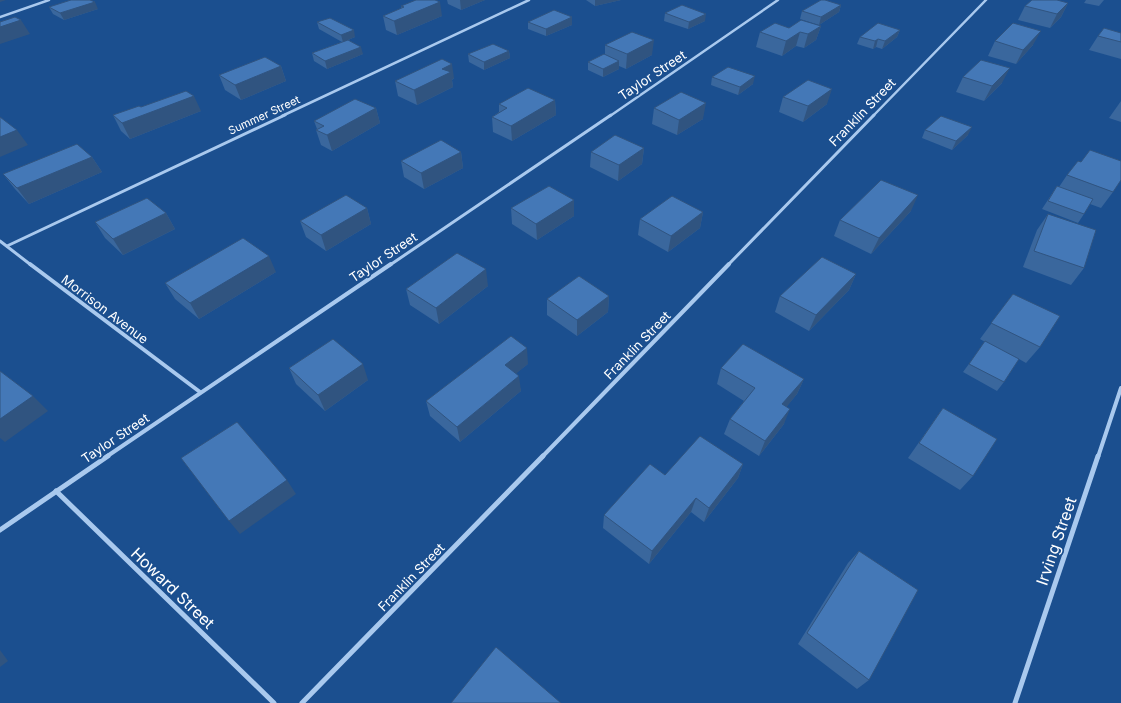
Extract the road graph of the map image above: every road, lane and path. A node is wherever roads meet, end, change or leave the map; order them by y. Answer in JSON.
{"nodes":[{"id":1,"x":49,"y":0,"type":"edge"},
{"id":2,"x":528,"y":0,"type":"edge"},
{"id":3,"x":778,"y":0,"type":"edge"},
{"id":4,"x":986,"y":0,"type":"edge"},
{"id":5,"x":0,"y":17,"type":"edge"},
{"id":6,"x":0,"y":241,"type":"edge"},
{"id":7,"x":7,"y":246,"type":"junction"},
{"id":8,"x":1121,"y":388,"type":"edge"},
{"id":9,"x":200,"y":392,"type":"junction"},
{"id":10,"x":56,"y":491,"type":"junction"},
{"id":11,"x":0,"y":530,"type":"edge"},
{"id":12,"x":274,"y":703,"type":"edge"},
{"id":13,"x":302,"y":703,"type":"edge"},
{"id":14,"x":1015,"y":703,"type":"edge"}],
"edges":[{"from":1,"to":5,"type":"street"},
{"from":2,"to":7,"type":"street","name":"Summer Street"},
{"from":3,"to":9,"type":"street","name":"Taylor Street"},
{"from":4,"to":13,"type":"street","name":"Franklin Street"},
{"from":6,"to":7,"type":"street","name":"Morrison Avenue"},
{"from":7,"to":9,"type":"street","name":"Morrison Avenue"},
{"from":8,"to":14,"type":"street","name":"Irving Street"},
{"from":9,"to":10,"type":"street","name":"Taylor Street"},
{"from":10,"to":11,"type":"street","name":"Taylor Street"},
{"from":10,"to":12,"type":"street","name":"Howard Street"}]}
